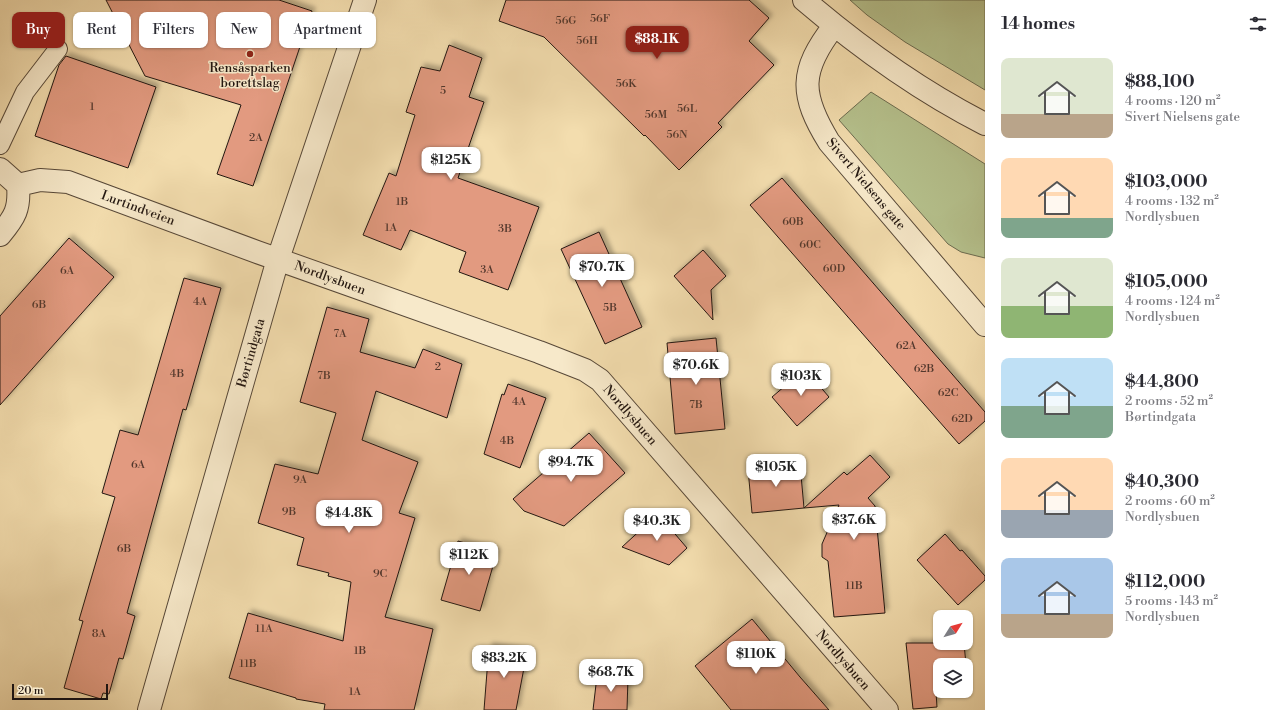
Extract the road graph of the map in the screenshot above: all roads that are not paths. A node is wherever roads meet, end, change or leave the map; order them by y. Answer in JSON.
{"nodes":[{"id":1,"x":365,"y":0,"type":"edge"},
{"id":2,"x":804,"y":0,"type":"edge"},
{"id":3,"x":834,"y":26,"type":"junction"},
{"id":4,"x":58,"y":49,"type":"dead end"},
{"id":5,"x":985,"y":124,"type":"edge"},
{"id":6,"x":0,"y":145,"type":"edge"},
{"id":7,"x":0,"y":169,"type":"edge"},
{"id":8,"x":18,"y":185,"type":"junction"},
{"id":9,"x":0,"y":235,"type":"edge"},
{"id":10,"x":278,"y":259,"type":"junction"},
{"id":11,"x":985,"y":325,"type":"edge"},
{"id":12,"x":149,"y":710,"type":"edge"},
{"id":13,"x":887,"y":710,"type":"edge"}],
"edges":[{"from":1,"to":10,"type":"street","name":"Børtindgata"},
{"from":2,"to":3,"type":"street"},
{"from":3,"to":5,"type":"street"},
{"from":3,"to":11,"type":"street","name":"Sivert Nielsens gate"},
{"from":4,"to":6,"type":"lane"},
{"from":7,"to":8,"type":"street"},
{"from":8,"to":9,"type":"street"},
{"from":8,"to":10,"type":"street","name":"Lurtindveien"},
{"from":10,"to":12,"type":"street","name":"Børtindgata"},
{"from":10,"to":13,"type":"street","name":"Nordlysbuen"}]}
